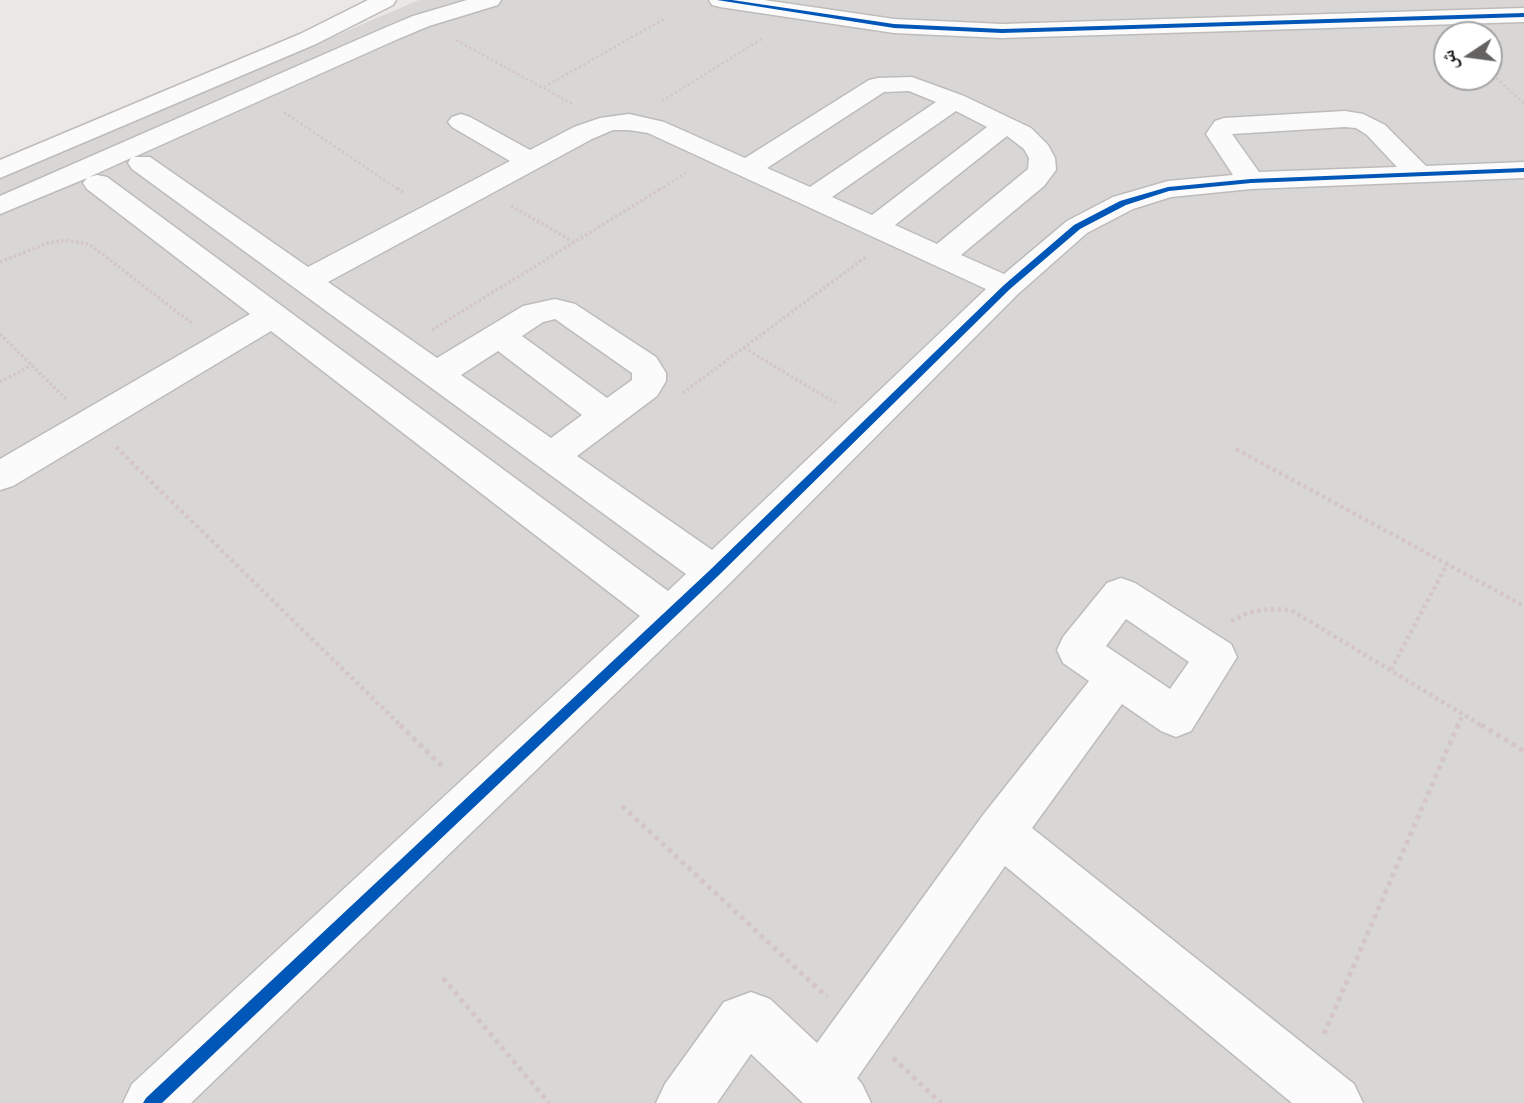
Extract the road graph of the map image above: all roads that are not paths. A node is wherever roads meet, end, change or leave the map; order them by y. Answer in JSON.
{"nodes":[{"id":1,"x":385,"y":0,"type":"edge"},
{"id":2,"x":490,"y":0,"type":"edge"},
{"id":3,"x":720,"y":0,"type":"edge"},
{"id":4,"x":843,"y":0,"type":"edge"},
{"id":5,"x":1424,"y":0,"type":"edge"},
{"id":6,"x":1313,"y":2,"type":"edge"},
{"id":7,"x":1524,"y":15,"type":"edge"},
{"id":8,"x":895,"y":16,"type":"junction"},
{"id":9,"x":308,"y":39,"type":"junction"},
{"id":10,"x":339,"y":57,"type":"junction"},
{"id":11,"x":954,"y":101,"type":"junction"},
{"id":12,"x":461,"y":122,"type":"dead end"},
{"id":13,"x":1005,"y":124,"type":"junction"},
{"id":14,"x":530,"y":161,"type":"junction"},
{"id":15,"x":141,"y":163,"type":"junction"},
{"id":16,"x":746,"y":169,"type":"junction"},
{"id":17,"x":0,"y":170,"type":"edge"},
{"id":18,"x":1524,"y":170,"type":"edge"},
{"id":19,"x":1420,"y":174,"type":"junction"},
{"id":20,"x":1251,"y":181,"type":"junction"},
{"id":21,"x":97,"y":183,"type":"junction"},
{"id":22,"x":812,"y":198,"type":"junction"},
{"id":23,"x":0,"y":206,"type":"edge"},
{"id":24,"x":0,"y":227,"type":"edge"},
{"id":25,"x":884,"y":231,"type":"junction"},
{"id":26,"x":940,"y":257,"type":"junction"},
{"id":27,"x":306,"y":281,"type":"junction"},
{"id":28,"x":1007,"y":287,"type":"junction"},
{"id":29,"x":273,"y":315,"type":"junction"},
{"id":30,"x":499,"y":335,"type":"junction"},
{"id":31,"x":437,"y":374,"type":"junction"},
{"id":32,"x":607,"y":416,"type":"junction"},
{"id":33,"x":551,"y":456,"type":"junction"},
{"id":34,"x":0,"y":476,"type":"edge"},
{"id":35,"x":714,"y":573,"type":"junction"},
{"id":36,"x":669,"y":615,"type":"junction"},
{"id":37,"x":1116,"y":678,"type":"junction"},
{"id":38,"x":1000,"y":832,"type":"junction"},
{"id":39,"x":1320,"y":1091,"type":"edge"},
{"id":40,"x":832,"y":1093,"type":"edge"},
{"id":41,"x":150,"y":1103,"type":"edge"},
{"id":42,"x":684,"y":1103,"type":"edge"}],
"edges":[{"from":1,"to":9,"type":"street"},
{"from":2,"to":10,"type":"street"},
{"from":3,"to":8,"type":"street"},
{"from":4,"to":8,"type":"street"},
{"from":5,"to":6,"type":"street"},
{"from":6,"to":8,"type":"street"},
{"from":7,"to":8,"type":"street"},
{"from":9,"to":10,"type":"street"},
{"from":9,"to":17,"type":"street"},
{"from":10,"to":15,"type":"street"},
{"from":10,"to":23,"type":"street"},
{"from":11,"to":13,"type":"street"},
{"from":11,"to":16,"type":"street"},
{"from":11,"to":22,"type":"street"},
{"from":12,"to":14,"type":"street"},
{"from":13,"to":25,"type":"street"},
{"from":13,"to":26,"type":"street"},
{"from":14,"to":16,"type":"street"},
{"from":14,"to":27,"type":"street"},
{"from":15,"to":21,"type":"street"},
{"from":15,"to":27,"type":"street"},
{"from":16,"to":22,"type":"street"},
{"from":18,"to":19,"type":"street"},
{"from":19,"to":20,"type":"street"},
{"from":19,"to":20,"type":"street"},
{"from":20,"to":28,"type":"street"},
{"from":21,"to":24,"type":"street"},
{"from":21,"to":29,"type":"street"},
{"from":22,"to":25,"type":"street"},
{"from":25,"to":26,"type":"street"},
{"from":26,"to":28,"type":"street"},
{"from":27,"to":31,"type":"street"},
{"from":28,"to":35,"type":"street"},
{"from":29,"to":34,"type":"street"},
{"from":29,"to":36,"type":"street"},
{"from":30,"to":31,"type":"street"},
{"from":30,"to":32,"type":"street"},
{"from":30,"to":32,"type":"street"},
{"from":31,"to":33,"type":"street"},
{"from":32,"to":33,"type":"street"},
{"from":33,"to":35,"type":"street"},
{"from":35,"to":36,"type":"street"},
{"from":36,"to":41,"type":"street"},
{"from":37,"to":37,"type":"street"},
{"from":37,"to":38,"type":"street"},
{"from":38,"to":39,"type":"street"},
{"from":38,"to":40,"type":"street"},
{"from":40,"to":42,"type":"street"}]}
